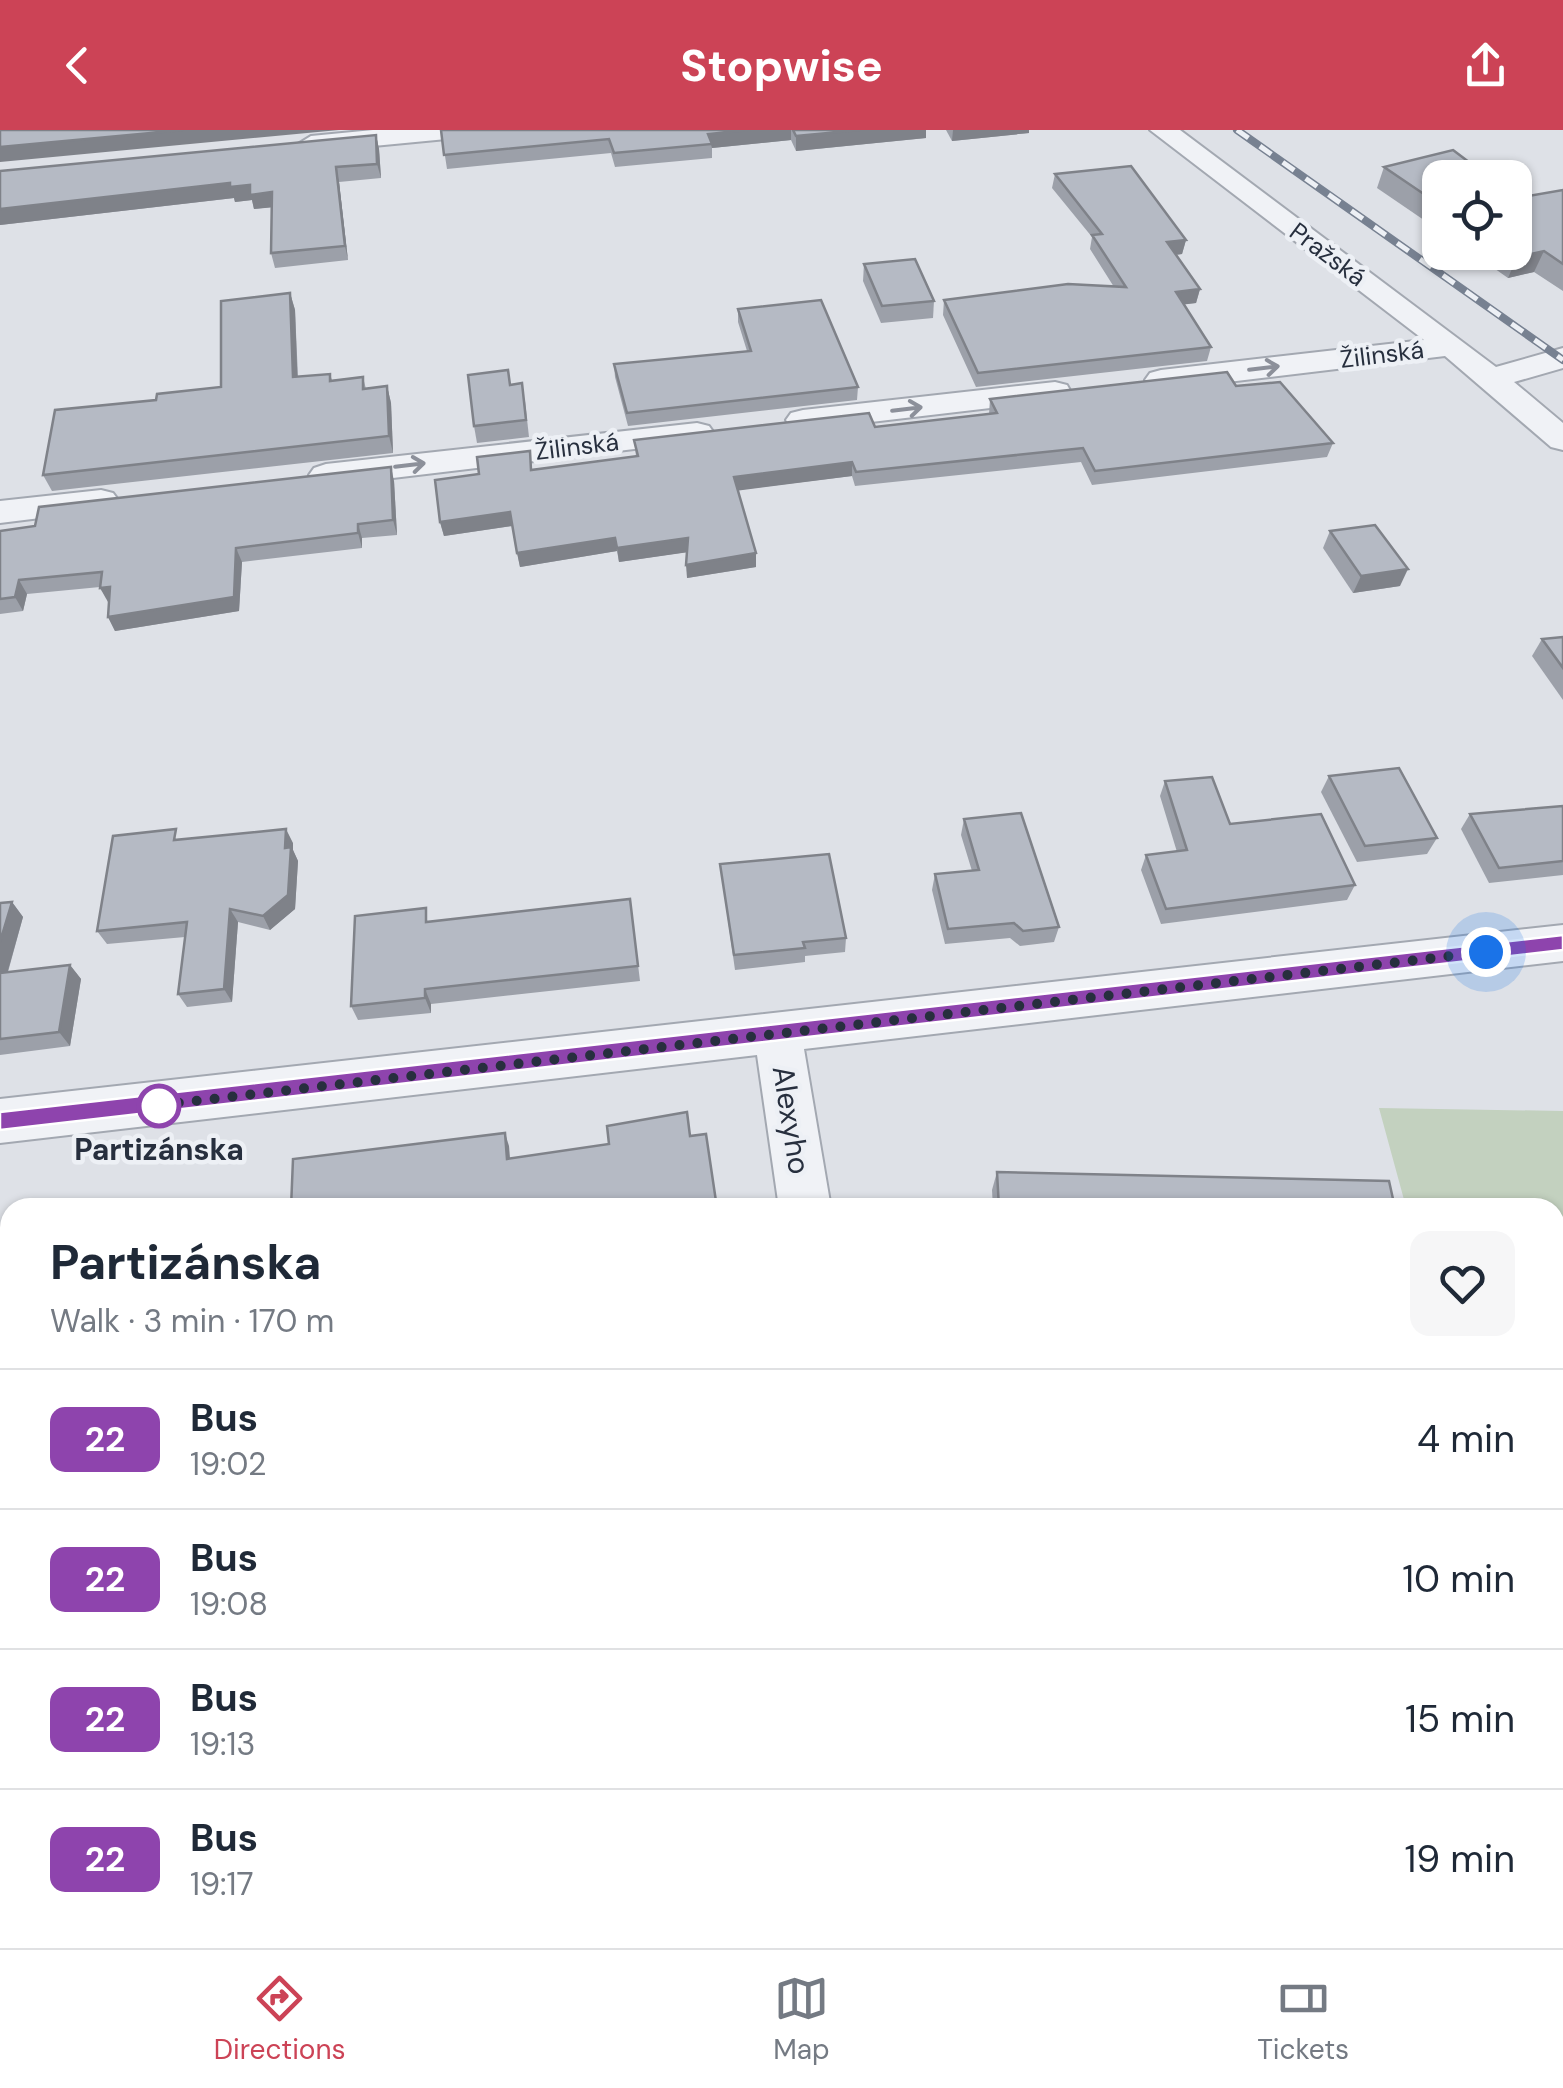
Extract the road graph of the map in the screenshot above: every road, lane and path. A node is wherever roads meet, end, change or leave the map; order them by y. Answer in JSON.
{"nodes":[{"id":1,"x":457,"y":130,"type":"edge"},
{"id":2,"x":1163,"y":130,"type":"edge"},
{"id":3,"x":278,"y":147,"type":"edge"},
{"id":4,"x":1452,"y":346,"type":"junction"},
{"id":5,"x":1563,"y":358,"type":"edge"},
{"id":6,"x":1493,"y":378,"type":"junction"},
{"id":7,"x":1129,"y":383,"type":"edge"},
{"id":8,"x":1090,"y":388,"type":"edge"},
{"id":9,"x":773,"y":424,"type":"edge"},
{"id":10,"x":733,"y":428,"type":"edge"},
{"id":11,"x":1563,"y":440,"type":"edge"},
{"id":12,"x":297,"y":478,"type":"edge"},
{"id":13,"x":139,"y":496,"type":"edge"},
{"id":14,"x":0,"y":512,"type":"edge"},
{"id":15,"x":1563,"y":942,"type":"edge"},
{"id":16,"x":778,"y":1033,"type":"junction"},
{"id":17,"x":0,"y":1121,"type":"edge"},
{"id":18,"x":803,"y":1198,"type":"edge"}],
"edges":[{"from":1,"to":3,"type":"street"},
{"from":2,"to":4,"type":"street","name":"Pražská"},
{"from":4,"to":6,"type":"street","name":"Pražská"},
{"from":7,"to":4,"type":"street","name":"Žilinská","one_way":true},
{"from":5,"to":6,"type":"street"},
{"from":6,"to":11,"type":"street","name":"Pražská"},
{"from":9,"to":8,"type":"street","one_way":true},
{"from":12,"to":10,"type":"street","name":"Žilinská","one_way":true},
{"from":13,"to":14,"type":"street"},
{"from":15,"to":16,"type":"street"},
{"from":16,"to":17,"type":"street"},
{"from":16,"to":18,"type":"street","name":"Alexyho"}]}
